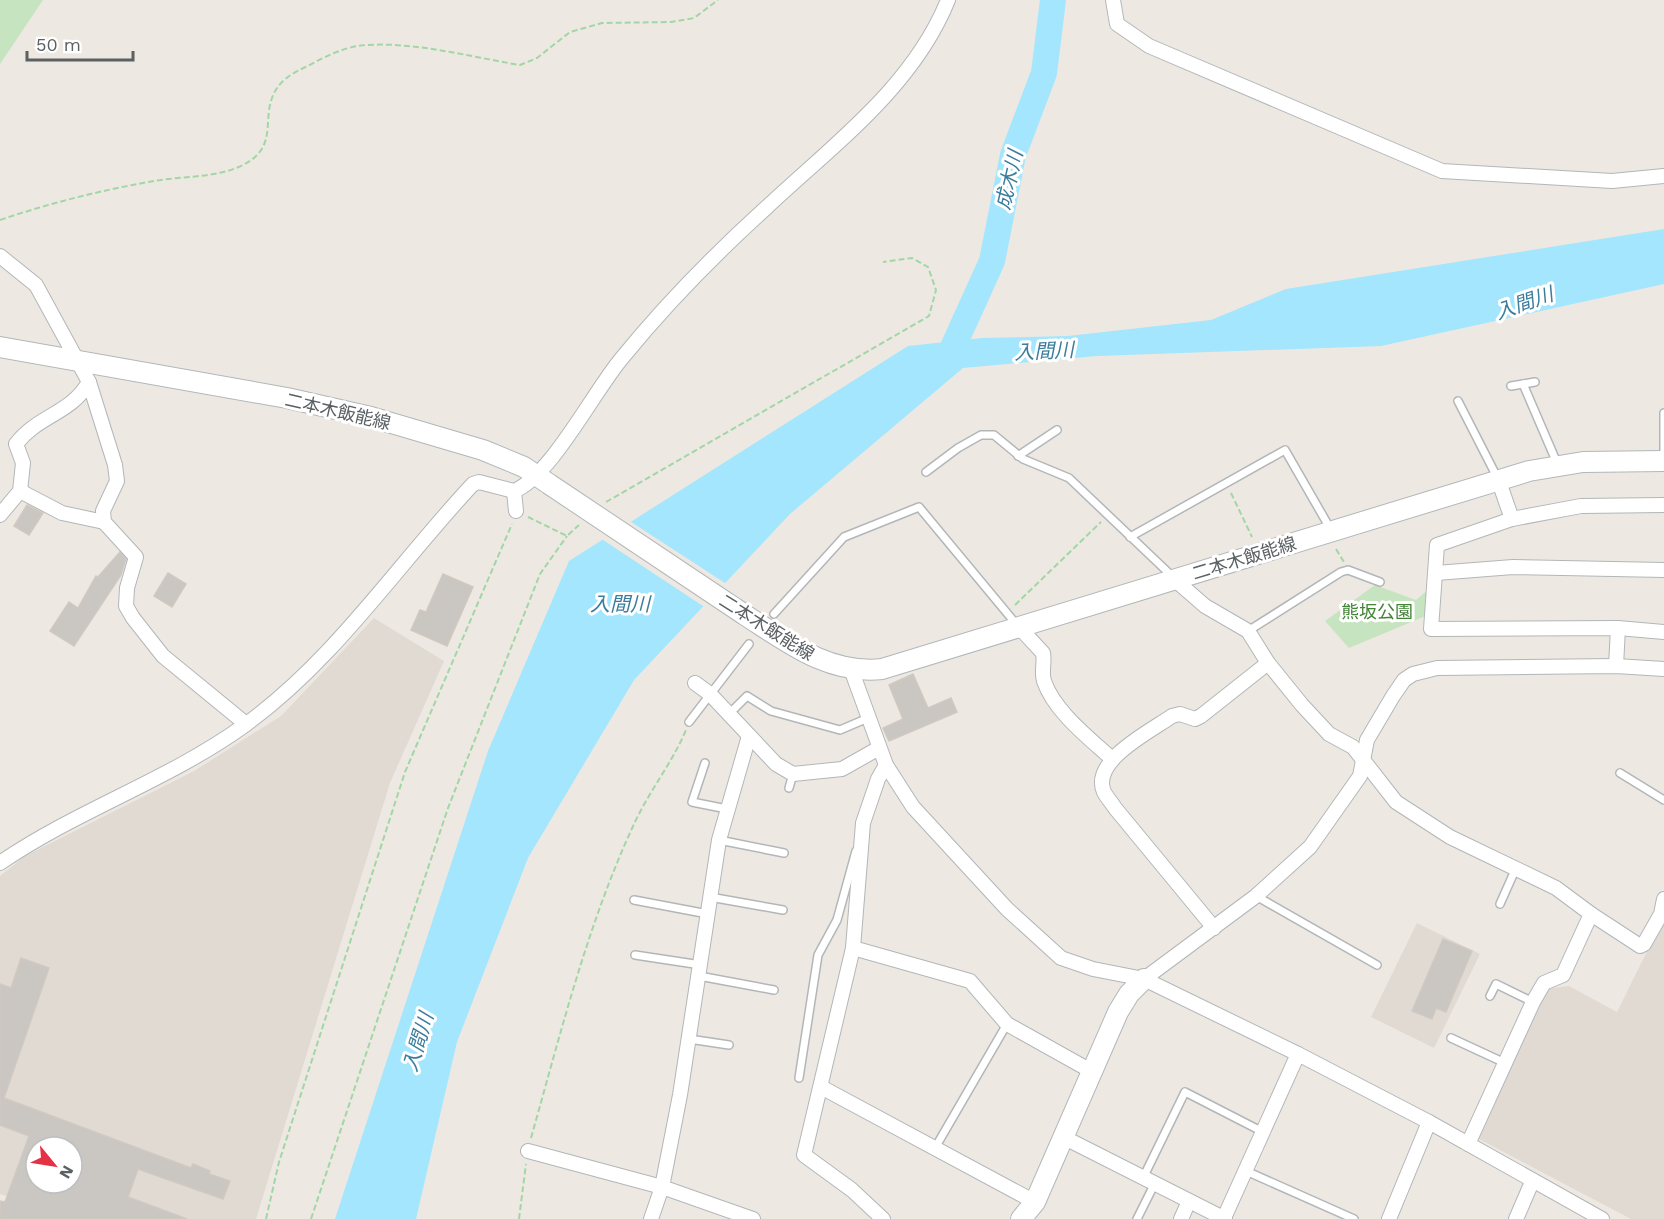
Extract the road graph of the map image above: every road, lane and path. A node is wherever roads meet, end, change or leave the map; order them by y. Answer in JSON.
{"nodes":[{"id":1,"x":718,"y":0,"type":"edge"},
{"id":2,"x":948,"y":0,"type":"edge"},
{"id":3,"x":1113,"y":0,"type":"edge"},
{"id":4,"x":1664,"y":176,"type":"edge"},
{"id":5,"x":0,"y":219,"type":"edge"},
{"id":6,"x":0,"y":256,"type":"edge"},
{"id":7,"x":883,"y":262,"type":"dead end"},
{"id":8,"x":0,"y":346,"type":"edge"},
{"id":9,"x":79,"y":360,"type":"junction"},
{"id":10,"x":89,"y":382,"type":"junction"},
{"id":11,"x":1535,"y":382,"type":"dead end"},
{"id":12,"x":1523,"y":384,"type":"junction"},
{"id":13,"x":1511,"y":386,"type":"dead end"},
{"id":14,"x":1458,"y":401,"type":"dead end"},
{"id":15,"x":1664,"y":413,"type":"edge"},
{"id":16,"x":1057,"y":430,"type":"dead end"},
{"id":17,"x":1664,"y":453,"type":"edge"},
{"id":18,"x":1018,"y":456,"type":"junction"},
{"id":19,"x":1664,"y":461,"type":"edge"},
{"id":20,"x":1557,"y":466,"type":"junction"},
{"id":21,"x":926,"y":472,"type":"dead end"},
{"id":22,"x":542,"y":479,"type":"junction"},
{"id":23,"x":1498,"y":479,"type":"junction"},
{"id":24,"x":1226,"y":483,"type":"junction"},
{"id":25,"x":20,"y":491,"type":"junction"},
{"id":26,"x":514,"y":491,"type":"junction"},
{"id":27,"x":605,"y":503,"type":"dead end"},
{"id":28,"x":1664,"y":505,"type":"edge"},
{"id":29,"x":516,"y":511,"type":"junction"},
{"id":30,"x":0,"y":515,"type":"edge"},
{"id":31,"x":1108,"y":516,"type":"junction"},
{"id":32,"x":1512,"y":519,"type":"junction"},
{"id":33,"x":104,"y":522,"type":"junction"},
{"id":34,"x":582,"y":523,"type":"dead end"},
{"id":35,"x":1330,"y":532,"type":"junction"},
{"id":36,"x":567,"y":536,"type":"junction"},
{"id":37,"x":1130,"y":537,"type":"junction"},
{"id":38,"x":1259,"y":553,"type":"junction"},
{"id":39,"x":1348,"y":570,"type":"junction"},
{"id":40,"x":1664,"y":570,"type":"edge"},
{"id":41,"x":1436,"y":573,"type":"junction"},
{"id":42,"x":1174,"y":579,"type":"junction"},
{"id":43,"x":1380,"y":582,"type":"dead end"},
{"id":44,"x":774,"y":614,"type":"dead end"},
{"id":45,"x":1012,"y":620,"type":"junction"},
{"id":46,"x":1618,"y":628,"type":"junction"},
{"id":47,"x":1248,"y":631,"type":"junction"},
{"id":48,"x":1664,"y":632,"type":"edge"},
{"id":49,"x":749,"y":644,"type":"dead end"},
{"id":50,"x":1268,"y":663,"type":"junction"},
{"id":51,"x":1616,"y":666,"type":"junction"},
{"id":52,"x":851,"y":669,"type":"junction"},
{"id":53,"x":1664,"y":669,"type":"edge"},
{"id":54,"x":695,"y":683,"type":"dead end"},
{"id":55,"x":710,"y":694,"type":"junction"},
{"id":56,"x":729,"y":714,"type":"junction"},
{"id":57,"x":868,"y":718,"type":"junction"},
{"id":58,"x":689,"y":722,"type":"joint"},
{"id":59,"x":246,"y":724,"type":"junction"},
{"id":60,"x":749,"y":736,"type":"junction"},
{"id":61,"x":879,"y":748,"type":"junction"},
{"id":62,"x":1112,"y":759,"type":"junction"},
{"id":63,"x":1363,"y":760,"type":"junction"},
{"id":64,"x":705,"y":763,"type":"dead end"},
{"id":65,"x":886,"y":765,"type":"junction"},
{"id":66,"x":1620,"y":773,"type":"dead end"},
{"id":67,"x":793,"y":774,"type":"junction"},
{"id":68,"x":789,"y":788,"type":"dead end"},
{"id":69,"x":1664,"y":800,"type":"edge"},
{"id":70,"x":727,"y":809,"type":"junction"},
{"id":71,"x":863,"y":823,"type":"junction"},
{"id":72,"x":718,"y":840,"type":"junction"},
{"id":73,"x":783,"y":853,"type":"dead end"},
{"id":74,"x":0,"y":863,"type":"edge"},
{"id":75,"x":1516,"y":868,"type":"junction"},
{"id":76,"x":1256,"y":896,"type":"junction"},
{"id":77,"x":710,"y":897,"type":"junction"},
{"id":78,"x":1664,"y":899,"type":"edge"},
{"id":79,"x":634,"y":900,"type":"dead end"},
{"id":80,"x":1500,"y":904,"type":"dead end"},
{"id":81,"x":783,"y":910,"type":"dead end"},
{"id":82,"x":708,"y":914,"type":"junction"},
{"id":83,"x":1591,"y":914,"type":"junction"},
{"id":84,"x":1214,"y":928,"type":"junction"},
{"id":85,"x":853,"y":948,"type":"junction"},
{"id":86,"x":635,"y":955,"type":"dead end"},
{"id":87,"x":1377,"y":965,"type":"dead end"},
{"id":88,"x":700,"y":970,"type":"junction"},
{"id":89,"x":1144,"y":979,"type":"junction"},
{"id":90,"x":774,"y":990,"type":"dead end"},
{"id":91,"x":1490,"y":996,"type":"dead end"},
{"id":92,"x":1533,"y":1002,"type":"junction"},
{"id":93,"x":1007,"y":1024,"type":"junction"},
{"id":94,"x":1451,"y":1038,"type":"dead end"},
{"id":95,"x":689,"y":1039,"type":"junction"},
{"id":96,"x":729,"y":1045,"type":"dead end"},
{"id":97,"x":1298,"y":1054,"type":"junction"},
{"id":98,"x":1505,"y":1063,"type":"junction"},
{"id":99,"x":1091,"y":1071,"type":"junction"},
{"id":100,"x":799,"y":1078,"type":"dead end"},
{"id":101,"x":821,"y":1087,"type":"junction"},
{"id":102,"x":1429,"y":1122,"type":"junction"},
{"id":103,"x":1263,"y":1132,"type":"junction"},
{"id":104,"x":1063,"y":1137,"type":"junction"},
{"id":105,"x":1468,"y":1144,"type":"junction"},
{"id":106,"x":935,"y":1148,"type":"junction"},
{"id":107,"x":528,"y":1151,"type":"junction"},
{"id":108,"x":1246,"y":1171,"type":"junction"},
{"id":109,"x":1148,"y":1181,"type":"junction"},
{"id":110,"x":1532,"y":1182,"type":"junction"},
{"id":111,"x":663,"y":1187,"type":"junction"},
{"id":112,"x":1189,"y":1201,"type":"junction"},
{"id":113,"x":1035,"y":1202,"type":"junction"},
{"id":114,"x":266,"y":1219,"type":"edge"},
{"id":115,"x":311,"y":1219,"type":"edge"},
{"id":116,"x":519,"y":1219,"type":"edge"},
{"id":117,"x":651,"y":1219,"type":"edge"},
{"id":118,"x":753,"y":1219,"type":"edge"},
{"id":119,"x":884,"y":1219,"type":"edge"},
{"id":120,"x":1021,"y":1219,"type":"edge"},
{"id":121,"x":1137,"y":1219,"type":"edge"},
{"id":122,"x":1181,"y":1219,"type":"edge"},
{"id":123,"x":1225,"y":1219,"type":"edge"},
{"id":124,"x":1354,"y":1219,"type":"edge"},
{"id":125,"x":1389,"y":1219,"type":"edge"},
{"id":126,"x":1516,"y":1219,"type":"edge"},
{"id":127,"x":1602,"y":1219,"type":"edge"}],
"edges":[{"from":1,"to":5,"type":"path"},
{"from":2,"to":22,"type":"street"},
{"from":3,"to":4,"type":"street"},
{"from":6,"to":9,"type":"street"},
{"from":7,"to":27,"type":"path"},
{"from":8,"to":9,"type":"main road","name":"二本木飯能線"},
{"from":9,"to":10,"type":"street"},
{"from":9,"to":22,"type":"main road","name":"二本木飯能線"},
{"from":10,"to":25,"type":"street"},
{"from":10,"to":33,"type":"street"},
{"from":11,"to":12,"type":"lane"},
{"from":12,"to":13,"type":"lane"},
{"from":12,"to":20,"type":"lane"},
{"from":14,"to":23,"type":"lane"},
{"from":15,"to":17,"type":"lane"},
{"from":16,"to":18,"type":"lane"},
{"from":18,"to":21,"type":"lane"},
{"from":18,"to":31,"type":"lane"},
{"from":19,"to":20,"type":"main road","name":"二本木飯能線"},
{"from":20,"to":23,"type":"main road","name":"二本木飯能線"},
{"from":22,"to":26,"type":"street"},
{"from":22,"to":52,"type":"main road","name":"二本木飯能線","bridge":true},
{"from":23,"to":32,"type":"street"},
{"from":23,"to":35,"type":"main road","name":"二本木飯能線"},
{"from":24,"to":35,"type":"lane"},
{"from":24,"to":37,"type":"lane"},
{"from":24,"to":38,"type":"path"},
{"from":25,"to":30,"type":"street"},
{"from":25,"to":33,"type":"street"},
{"from":26,"to":29,"type":"street"},
{"from":26,"to":59,"type":"street"},
{"from":28,"to":32,"type":"street"},
{"from":29,"to":36,"type":"path"},
{"from":29,"to":114,"type":"path"},
{"from":31,"to":37,"type":"lane"},
{"from":31,"to":45,"type":"path"},
{"from":32,"to":41,"type":"street"},
{"from":33,"to":59,"type":"street"},
{"from":34,"to":36,"type":"path"},
{"from":35,"to":38,"type":"main road","name":"二本木飯能線"},
{"from":35,"to":39,"type":"path"},
{"from":36,"to":115,"type":"path"},
{"from":37,"to":42,"type":"lane"},
{"from":38,"to":42,"type":"main road","name":"二本木飯能線"},
{"from":39,"to":43,"type":"lane"},
{"from":39,"to":47,"type":"lane"},
{"from":40,"to":41,"type":"street"},
{"from":41,"to":46,"type":"street"},
{"from":42,"to":45,"type":"main road","name":"二本木飯能線"},
{"from":42,"to":47,"type":"street"},
{"from":44,"to":45,"type":"lane"},
{"from":45,"to":52,"type":"main road","name":"二本木飯能線"},
{"from":45,"to":62,"type":"street"},
{"from":46,"to":48,"type":"street"},
{"from":46,"to":51,"type":"street"},
{"from":47,"to":50,"type":"street"},
{"from":49,"to":55,"type":"lane"},
{"from":50,"to":62,"type":"street"},
{"from":50,"to":63,"type":"street"},
{"from":51,"to":53,"type":"street"},
{"from":51,"to":63,"type":"street"},
{"from":52,"to":57,"type":"street"},
{"from":54,"to":55,"type":"street"},
{"from":55,"to":56,"type":"street"},
{"from":55,"to":58,"type":"lane"},
{"from":56,"to":57,"type":"lane"},
{"from":56,"to":60,"type":"street"},
{"from":57,"to":61,"type":"street"},
{"from":58,"to":107,"type":"path"},
{"from":59,"to":74,"type":"street"},
{"from":60,"to":67,"type":"street"},
{"from":60,"to":70,"type":"street"},
{"from":61,"to":65,"type":"street"},
{"from":61,"to":67,"type":"street"},
{"from":62,"to":84,"type":"street"},
{"from":63,"to":75,"type":"street"},
{"from":63,"to":76,"type":"street"},
{"from":64,"to":70,"type":"lane"},
{"from":65,"to":71,"type":"street"},
{"from":65,"to":89,"type":"street"},
{"from":66,"to":69,"type":"lane"},
{"from":67,"to":68,"type":"lane"},
{"from":70,"to":72,"type":"street"},
{"from":71,"to":85,"type":"street"},
{"from":71,"to":100,"type":"lane"},
{"from":72,"to":73,"type":"lane"},
{"from":72,"to":77,"type":"street"},
{"from":75,"to":80,"type":"lane"},
{"from":75,"to":83,"type":"street"},
{"from":76,"to":84,"type":"street"},
{"from":76,"to":87,"type":"lane"},
{"from":77,"to":81,"type":"lane"},
{"from":77,"to":82,"type":"street"},
{"from":78,"to":83,"type":"street"},
{"from":79,"to":82,"type":"lane"},
{"from":82,"to":88,"type":"street"},
{"from":83,"to":92,"type":"street"},
{"from":84,"to":89,"type":"street"},
{"from":85,"to":93,"type":"street"},
{"from":85,"to":101,"type":"street"},
{"from":86,"to":88,"type":"lane"},
{"from":88,"to":90,"type":"lane"},
{"from":88,"to":95,"type":"street"},
{"from":89,"to":97,"type":"street"},
{"from":89,"to":99,"type":"main road"},
{"from":91,"to":92,"type":"lane"},
{"from":92,"to":98,"type":"street"},
{"from":93,"to":99,"type":"street"},
{"from":93,"to":106,"type":"lane"},
{"from":94,"to":98,"type":"lane"},
{"from":95,"to":96,"type":"lane"},
{"from":95,"to":111,"type":"street"},
{"from":97,"to":102,"type":"street"},
{"from":97,"to":103,"type":"street"},
{"from":98,"to":105,"type":"street"},
{"from":99,"to":104,"type":"main road"},
{"from":101,"to":106,"type":"street"},
{"from":101,"to":119,"type":"street"},
{"from":102,"to":105,"type":"street"},
{"from":102,"to":125,"type":"street"},
{"from":103,"to":108,"type":"street"},
{"from":103,"to":109,"type":"lane"},
{"from":104,"to":109,"type":"street"},
{"from":104,"to":113,"type":"main road"},
{"from":105,"to":110,"type":"street"},
{"from":106,"to":113,"type":"street"},
{"from":107,"to":111,"type":"street"},
{"from":107,"to":116,"type":"path"},
{"from":108,"to":123,"type":"street"},
{"from":108,"to":124,"type":"lane"},
{"from":109,"to":112,"type":"street"},
{"from":109,"to":121,"type":"lane"},
{"from":110,"to":126,"type":"street"},
{"from":110,"to":127,"type":"street"},
{"from":111,"to":117,"type":"street"},
{"from":111,"to":118,"type":"street"},
{"from":112,"to":122,"type":"street"},
{"from":112,"to":123,"type":"street"},
{"from":113,"to":120,"type":"main road"}]}
